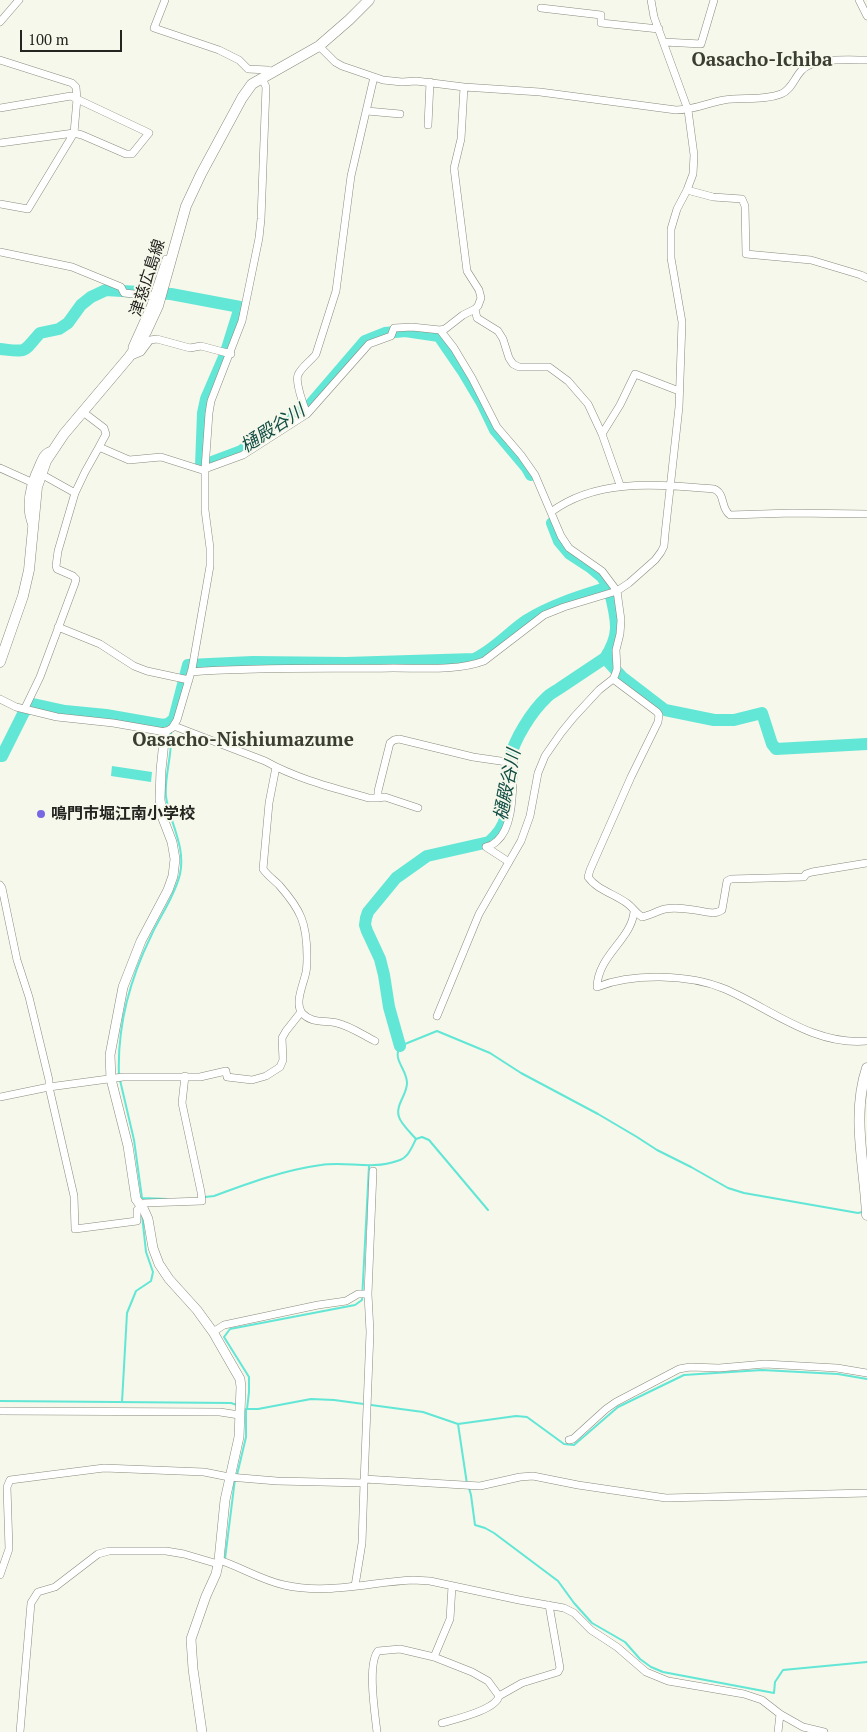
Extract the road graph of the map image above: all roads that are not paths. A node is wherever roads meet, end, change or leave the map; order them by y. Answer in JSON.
{"nodes":[{"id":1,"x":19,"y":0,"type":"edge"},
{"id":2,"x":165,"y":0,"type":"edge"},
{"id":3,"x":369,"y":0,"type":"edge"},
{"id":4,"x":651,"y":0,"type":"edge"},
{"id":5,"x":714,"y":0,"type":"edge"},
{"id":6,"x":859,"y":0,"type":"edge"},
{"id":7,"x":541,"y":8,"type":"dead end"},
{"id":8,"x":867,"y":16,"type":"edge"},
{"id":9,"x":0,"y":22,"type":"edge"},
{"id":10,"x":659,"y":30,"type":"junction"},
{"id":11,"x":664,"y":42,"type":"junction"},
{"id":12,"x":319,"y":46,"type":"junction"},
{"id":13,"x":0,"y":60,"type":"edge"},
{"id":14,"x":867,"y":60,"type":"edge"},
{"id":15,"x":272,"y":72,"type":"junction"},
{"id":16,"x":374,"y":77,"type":"junction"},
{"id":17,"x":262,"y":78,"type":"junction"},
{"id":18,"x":430,"y":82,"type":"junction"},
{"id":19,"x":464,"y":87,"type":"junction"},
{"id":20,"x":77,"y":99,"type":"junction"},
{"id":21,"x":0,"y":108,"type":"edge"},
{"id":22,"x":367,"y":110,"type":"junction"},
{"id":23,"x":688,"y":110,"type":"junction"},
{"id":24,"x":400,"y":114,"type":"dead end"},
{"id":25,"x":428,"y":125,"type":"dead end"},
{"id":26,"x":74,"y":133,"type":"junction"},
{"id":27,"x":0,"y":143,"type":"edge"},
{"id":28,"x":687,"y":190,"type":"junction"},
{"id":29,"x":0,"y":204,"type":"edge"},
{"id":30,"x":173,"y":251,"type":"junction"},
{"id":31,"x":0,"y":252,"type":"edge"},
{"id":32,"x":867,"y":278,"type":"edge"},
{"id":33,"x":154,"y":296,"type":"junction"},
{"id":34,"x":476,"y":313,"type":"junction"},
{"id":35,"x":442,"y":333,"type":"junction"},
{"id":36,"x":230,"y":354,"type":"junction"},
{"id":37,"x":130,"y":355,"type":"junction"},
{"id":38,"x":679,"y":391,"type":"junction"},
{"id":39,"x":305,"y":410,"type":"junction"},
{"id":40,"x":83,"y":412,"type":"junction"},
{"id":41,"x":602,"y":434,"type":"junction"},
{"id":42,"x":99,"y":447,"type":"junction"},
{"id":43,"x":52,"y":450,"type":"junction"},
{"id":44,"x":206,"y":465,"type":"junction"},
{"id":45,"x":0,"y":468,"type":"edge"},
{"id":46,"x":41,"y":474,"type":"junction"},
{"id":47,"x":29,"y":481,"type":"junction"},
{"id":48,"x":620,"y":486,"type":"junction"},
{"id":49,"x":670,"y":486,"type":"junction"},
{"id":50,"x":75,"y":493,"type":"junction"},
{"id":51,"x":551,"y":512,"type":"junction"},
{"id":52,"x":867,"y":514,"type":"edge"},
{"id":53,"x":33,"y":526,"type":"junction"},
{"id":54,"x":612,"y":592,"type":"junction"},
{"id":55,"x":58,"y":627,"type":"junction"},
{"id":56,"x":0,"y":662,"type":"edge"},
{"id":57,"x":191,"y":671,"type":"junction"},
{"id":58,"x":615,"y":674,"type":"junction"},
{"id":59,"x":0,"y":699,"type":"edge"},
{"id":60,"x":27,"y":708,"type":"junction"},
{"id":61,"x":169,"y":729,"type":"junction"},
{"id":62,"x":276,"y":767,"type":"junction"},
{"id":63,"x":378,"y":798,"type":"junction"},
{"id":64,"x":418,"y":808,"type":"dead end"},
{"id":65,"x":509,"y":862,"type":"junction"},
{"id":66,"x":867,"y":862,"type":"edge"},
{"id":67,"x":0,"y":885,"type":"edge"},
{"id":68,"x":634,"y":912,"type":"junction"},
{"id":69,"x":301,"y":1012,"type":"junction"},
{"id":70,"x":437,"y":1016,"type":"dead end"},
{"id":71,"x":375,"y":1041,"type":"dead end"},
{"id":72,"x":867,"y":1041,"type":"edge"},
{"id":73,"x":867,"y":1068,"type":"edge"},
{"id":74,"x":185,"y":1076,"type":"junction"},
{"id":75,"x":117,"y":1078,"type":"junction"},
{"id":76,"x":49,"y":1088,"type":"junction"},
{"id":77,"x":0,"y":1097,"type":"edge"},
{"id":78,"x":374,"y":1171,"type":"dead end"},
{"id":79,"x":141,"y":1206,"type":"junction"},
{"id":80,"x":867,"y":1215,"type":"edge"},
{"id":81,"x":364,"y":1294,"type":"junction"},
{"id":82,"x":213,"y":1332,"type":"junction"},
{"id":83,"x":867,"y":1373,"type":"edge"},
{"id":84,"x":0,"y":1411,"type":"edge"},
{"id":85,"x":239,"y":1413,"type":"junction"},
{"id":86,"x":569,"y":1440,"type":"dead end"},
{"id":87,"x":234,"y":1477,"type":"junction"},
{"id":88,"x":364,"y":1481,"type":"junction"},
{"id":89,"x":867,"y":1493,"type":"edge"},
{"id":90,"x":219,"y":1562,"type":"junction"},
{"id":91,"x":0,"y":1576,"type":"edge"},
{"id":92,"x":355,"y":1586,"type":"junction"},
{"id":93,"x":452,"y":1586,"type":"junction"},
{"id":94,"x":549,"y":1605,"type":"junction"},
{"id":95,"x":434,"y":1657,"type":"junction"},
{"id":96,"x":499,"y":1696,"type":"junction"},
{"id":97,"x":776,"y":1711,"type":"junction"},
{"id":98,"x":442,"y":1723,"type":"dead end"},
{"id":99,"x":20,"y":1732,"type":"edge"},
{"id":100,"x":202,"y":1732,"type":"edge"},
{"id":101,"x":377,"y":1732,"type":"edge"},
{"id":102,"x":778,"y":1732,"type":"edge"},
{"id":103,"x":824,"y":1732,"type":"edge"}],
"edges":[{"from":1,"to":9,"type":"street"},
{"from":2,"to":15,"type":"street"},
{"from":3,"to":12,"type":"main road","name":"津慈広島線"},
{"from":4,"to":10,"type":"street"},
{"from":5,"to":11,"type":"street"},
{"from":6,"to":8,"type":"street"},
{"from":7,"to":10,"type":"street"},
{"from":10,"to":11,"type":"street"},
{"from":11,"to":23,"type":"street"},
{"from":12,"to":15,"type":"main road","name":"津慈広島線"},
{"from":12,"to":16,"type":"street"},
{"from":13,"to":20,"type":"street"},
{"from":14,"to":23,"type":"street"},
{"from":15,"to":17,"type":"main road","name":"津慈広島線"},
{"from":16,"to":18,"type":"street"},
{"from":16,"to":22,"type":"street"},
{"from":17,"to":30,"type":"main road","name":"津慈広島線"},
{"from":17,"to":36,"type":"street"},
{"from":18,"to":19,"type":"street"},
{"from":18,"to":25,"type":"street"},
{"from":19,"to":23,"type":"street"},
{"from":19,"to":34,"type":"street"},
{"from":20,"to":21,"type":"street"},
{"from":20,"to":26,"type":"street"},
{"from":20,"to":26,"type":"street"},
{"from":22,"to":24,"type":"street"},
{"from":22,"to":39,"type":"street"},
{"from":23,"to":28,"type":"street"},
{"from":26,"to":27,"type":"street"},
{"from":26,"to":29,"type":"street"},
{"from":28,"to":32,"type":"street"},
{"from":28,"to":38,"type":"street"},
{"from":30,"to":33,"type":"street"},
{"from":30,"to":37,"type":"main road","name":"津慈広島線"},
{"from":31,"to":33,"type":"street"},
{"from":33,"to":37,"type":"street"},
{"from":34,"to":35,"type":"street"},
{"from":34,"to":41,"type":"street"},
{"from":35,"to":39,"type":"street"},
{"from":35,"to":51,"type":"street"},
{"from":36,"to":37,"type":"street"},
{"from":36,"to":44,"type":"street"},
{"from":37,"to":40,"type":"main road","name":"津慈広島線"},
{"from":38,"to":41,"type":"street"},
{"from":38,"to":49,"type":"street"},
{"from":39,"to":44,"type":"street"},
{"from":40,"to":42,"type":"street"},
{"from":40,"to":43,"type":"main road","name":"津慈広島線"},
{"from":41,"to":48,"type":"street"},
{"from":42,"to":44,"type":"street"},
{"from":42,"to":50,"type":"street"},
{"from":43,"to":46,"type":"main road","name":"津慈広島線"},
{"from":43,"to":47,"type":"street"},
{"from":44,"to":57,"type":"street"},
{"from":45,"to":47,"type":"street"},
{"from":46,"to":50,"type":"street"},
{"from":46,"to":53,"type":"main road","name":"津慈広島線"},
{"from":47,"to":53,"type":"street"},
{"from":48,"to":49,"type":"street"},
{"from":48,"to":51,"type":"street"},
{"from":49,"to":52,"type":"street"},
{"from":49,"to":54,"type":"street"},
{"from":50,"to":55,"type":"street"},
{"from":51,"to":54,"type":"street"},
{"from":53,"to":56,"type":"main road","name":"津慈広島線"},
{"from":54,"to":57,"type":"street"},
{"from":54,"to":58,"type":"street"},
{"from":55,"to":57,"type":"street"},
{"from":55,"to":60,"type":"street"},
{"from":57,"to":61,"type":"street"},
{"from":58,"to":65,"type":"street"},
{"from":58,"to":68,"type":"street"},
{"from":59,"to":60,"type":"street"},
{"from":60,"to":61,"type":"street"},
{"from":61,"to":62,"type":"street"},
{"from":61,"to":75,"type":"street"},
{"from":62,"to":63,"type":"street"},
{"from":62,"to":69,"type":"street"},
{"from":63,"to":64,"type":"street"},
{"from":63,"to":65,"type":"street"},
{"from":65,"to":70,"type":"street"},
{"from":66,"to":68,"type":"street"},
{"from":67,"to":76,"type":"street"},
{"from":68,"to":72,"type":"street"},
{"from":69,"to":71,"type":"street"},
{"from":69,"to":74,"type":"street"},
{"from":73,"to":80,"type":"main road"},
{"from":74,"to":75,"type":"street"},
{"from":74,"to":79,"type":"street"},
{"from":75,"to":76,"type":"street"},
{"from":75,"to":79,"type":"street"},
{"from":76,"to":77,"type":"street"},
{"from":76,"to":79,"type":"street"},
{"from":78,"to":81,"type":"street"},
{"from":79,"to":82,"type":"street"},
{"from":81,"to":82,"type":"street"},
{"from":81,"to":88,"type":"street"},
{"from":82,"to":85,"type":"street"},
{"from":83,"to":86,"type":"street"},
{"from":84,"to":85,"type":"street"},
{"from":85,"to":87,"type":"street"},
{"from":87,"to":88,"type":"street"},
{"from":87,"to":90,"type":"street"},
{"from":87,"to":91,"type":"street"},
{"from":88,"to":89,"type":"street"},
{"from":88,"to":92,"type":"street"},
{"from":90,"to":92,"type":"street"},
{"from":90,"to":99,"type":"street"},
{"from":90,"to":100,"type":"street"},
{"from":92,"to":93,"type":"street"},
{"from":93,"to":94,"type":"street"},
{"from":93,"to":95,"type":"street"},
{"from":94,"to":96,"type":"street"},
{"from":94,"to":97,"type":"street"},
{"from":95,"to":96,"type":"street"},
{"from":95,"to":101,"type":"street"},
{"from":96,"to":98,"type":"street"},
{"from":97,"to":102,"type":"street"},
{"from":97,"to":103,"type":"street"}]}
